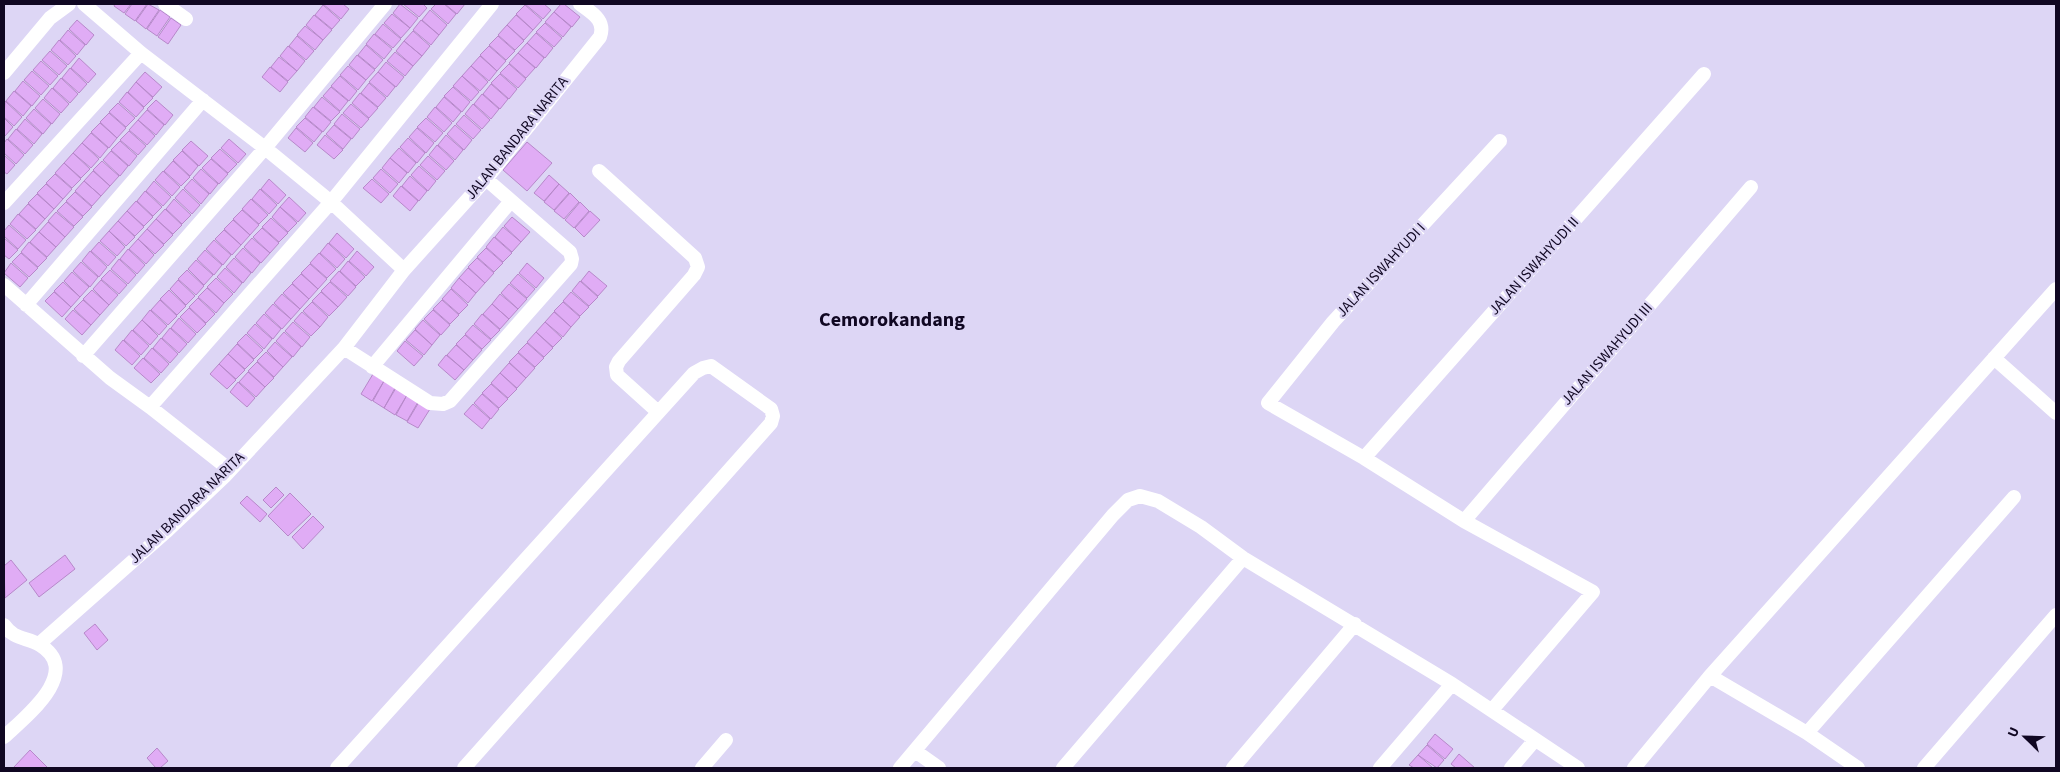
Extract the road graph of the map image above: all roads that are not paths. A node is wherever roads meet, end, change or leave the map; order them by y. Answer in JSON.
{"nodes":[{"id":1,"x":69,"y":4,"type":"edge"},
{"id":2,"x":84,"y":4,"type":"edge"},
{"id":3,"x":165,"y":4,"type":"edge"},
{"id":4,"x":384,"y":4,"type":"edge"},
{"id":5,"x":492,"y":4,"type":"edge"},
{"id":6,"x":580,"y":4,"type":"edge"},
{"id":7,"x":186,"y":19,"type":"dead end"},
{"id":8,"x":141,"y":53,"type":"junction"},
{"id":9,"x":4,"y":71,"type":"edge"},
{"id":10,"x":1704,"y":74,"type":"dead end"},
{"id":11,"x":203,"y":100,"type":"junction"},
{"id":12,"x":1500,"y":141,"type":"dead end"},
{"id":13,"x":265,"y":148,"type":"junction"},
{"id":14,"x":599,"y":171,"type":"dead end"},
{"id":15,"x":486,"y":179,"type":"junction"},
{"id":16,"x":1751,"y":188,"type":"dead end"},
{"id":17,"x":511,"y":201,"type":"junction"},
{"id":18,"x":331,"y":202,"type":"junction"},
{"id":19,"x":4,"y":203,"type":"edge"},
{"id":20,"x":404,"y":270,"type":"junction"},
{"id":21,"x":4,"y":285,"type":"edge"},
{"id":22,"x":2056,"y":289,"type":"edge"},
{"id":23,"x":26,"y":305,"type":"junction"},
{"id":24,"x":344,"y":348,"type":"junction"},
{"id":25,"x":83,"y":356,"type":"junction"},
{"id":26,"x":1994,"y":358,"type":"junction"},
{"id":27,"x":372,"y":367,"type":"junction"},
{"id":28,"x":150,"y":407,"type":"junction"},
{"id":29,"x":658,"y":412,"type":"junction"},
{"id":30,"x":2056,"y":413,"type":"edge"},
{"id":31,"x":1364,"y":458,"type":"junction"},
{"id":32,"x":227,"y":473,"type":"junction"},
{"id":33,"x":2014,"y":497,"type":"dead end"},
{"id":34,"x":1464,"y":521,"type":"junction"},
{"id":35,"x":1244,"y":558,"type":"junction"},
{"id":36,"x":2056,"y":614,"type":"edge"},
{"id":37,"x":1355,"y":624,"type":"junction"},
{"id":38,"x":4,"y":625,"type":"edge"},
{"id":39,"x":39,"y":644,"type":"junction"},
{"id":40,"x":1710,"y":676,"type":"junction"},
{"id":41,"x":1452,"y":684,"type":"junction"},
{"id":42,"x":1492,"y":710,"type":"junction"},
{"id":43,"x":1807,"y":733,"type":"junction"},
{"id":44,"x":4,"y":737,"type":"edge"},
{"id":45,"x":726,"y":740,"type":"dead end"},
{"id":46,"x":1535,"y":740,"type":"junction"},
{"id":47,"x":914,"y":751,"type":"junction"},
{"id":48,"x":337,"y":768,"type":"edge"},
{"id":49,"x":464,"y":768,"type":"edge"},
{"id":50,"x":702,"y":768,"type":"edge"},
{"id":51,"x":900,"y":768,"type":"edge"},
{"id":52,"x":939,"y":768,"type":"edge"},
{"id":53,"x":1063,"y":768,"type":"edge"},
{"id":54,"x":1233,"y":768,"type":"edge"},
{"id":55,"x":1380,"y":768,"type":"edge"},
{"id":56,"x":1511,"y":768,"type":"edge"},
{"id":57,"x":1578,"y":768,"type":"edge"},
{"id":58,"x":1634,"y":768,"type":"edge"},
{"id":59,"x":1858,"y":768,"type":"edge"},
{"id":60,"x":1924,"y":768,"type":"edge"}],
"edges":[{"from":1,"to":9,"type":"street"},
{"from":2,"to":8,"type":"street"},
{"from":3,"to":7,"type":"street"},
{"from":4,"to":13,"type":"street"},
{"from":5,"to":18,"type":"street"},
{"from":6,"to":15,"type":"street","name":"JALAN BANDARA NARITA"},
{"from":8,"to":11,"type":"street"},
{"from":8,"to":19,"type":"street"},
{"from":10,"to":31,"type":"street","name":"JALAN ISWAHYUDI II"},
{"from":11,"to":13,"type":"street"},
{"from":11,"to":23,"type":"street"},
{"from":12,"to":31,"type":"street","name":"JALAN ISWAHYUDI I"},
{"from":13,"to":18,"type":"street"},
{"from":13,"to":25,"type":"street"},
{"from":14,"to":29,"type":"street"},
{"from":15,"to":17,"type":"street"},
{"from":15,"to":20,"type":"street","name":"JALAN BANDARA NARITA"},
{"from":16,"to":34,"type":"street","name":"JALAN ISWAHYUDI III"},
{"from":17,"to":27,"type":"street"},
{"from":17,"to":27,"type":"street"},
{"from":18,"to":20,"type":"street"},
{"from":18,"to":28,"type":"street"},
{"from":20,"to":24,"type":"street","name":"JALAN BANDARA NARITA"},
{"from":21,"to":23,"type":"street"},
{"from":22,"to":26,"type":"street"},
{"from":23,"to":25,"type":"street"},
{"from":24,"to":27,"type":"street"},
{"from":24,"to":32,"type":"street","name":"JALAN BANDARA NARITA"},
{"from":25,"to":28,"type":"street"},
{"from":26,"to":30,"type":"street"},
{"from":26,"to":40,"type":"street"},
{"from":28,"to":32,"type":"street"},
{"from":29,"to":48,"type":"street"},
{"from":29,"to":49,"type":"street"},
{"from":31,"to":34,"type":"street"},
{"from":32,"to":39,"type":"street","name":"JALAN BANDARA NARITA"},
{"from":33,"to":43,"type":"street"},
{"from":34,"to":42,"type":"street"},
{"from":35,"to":37,"type":"street"},
{"from":35,"to":47,"type":"street"},
{"from":35,"to":53,"type":"street"},
{"from":36,"to":60,"type":"street"},
{"from":37,"to":41,"type":"street"},
{"from":37,"to":54,"type":"street"},
{"from":38,"to":39,"type":"street"},
{"from":39,"to":44,"type":"street"},
{"from":40,"to":43,"type":"street"},
{"from":40,"to":58,"type":"street"},
{"from":41,"to":42,"type":"street"},
{"from":41,"to":55,"type":"street"},
{"from":42,"to":46,"type":"street"},
{"from":43,"to":59,"type":"street"},
{"from":45,"to":50,"type":"street"},
{"from":46,"to":56,"type":"street"},
{"from":46,"to":57,"type":"street"},
{"from":47,"to":51,"type":"street"},
{"from":47,"to":52,"type":"street"}]}
